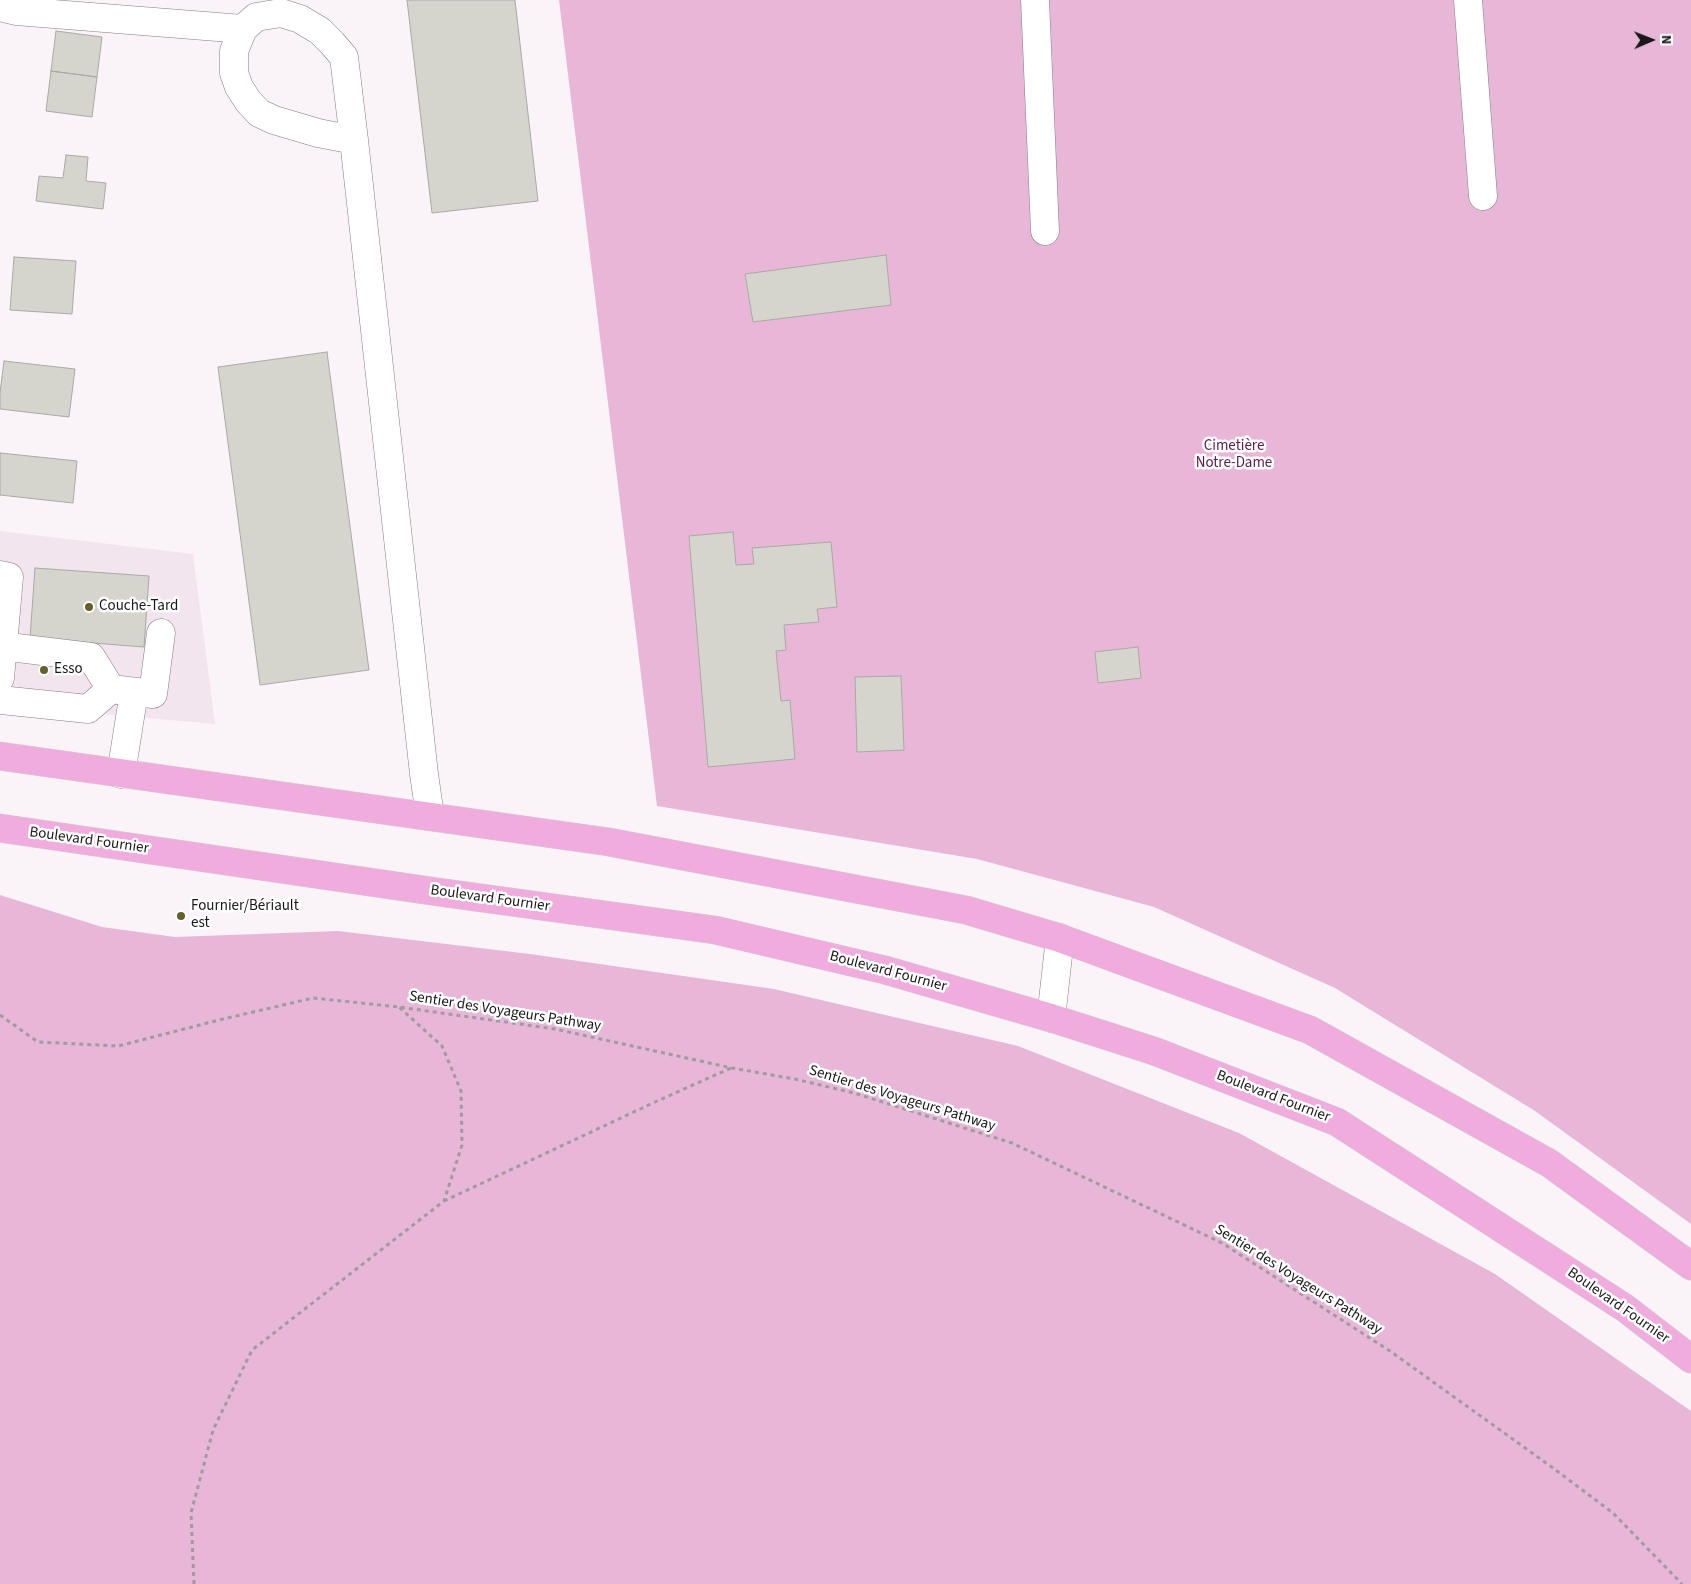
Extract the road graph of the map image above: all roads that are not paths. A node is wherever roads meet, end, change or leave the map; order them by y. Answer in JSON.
{"nodes":[{"id":1,"x":1035,"y":0,"type":"edge"},
{"id":2,"x":1468,"y":0,"type":"edge"},
{"id":3,"x":0,"y":7,"type":"edge"},
{"id":4,"x":243,"y":29,"type":"junction"},
{"id":5,"x":354,"y":140,"type":"junction"},
{"id":6,"x":1483,"y":196,"type":"dead end"},
{"id":7,"x":1045,"y":231,"type":"dead end"},
{"id":8,"x":0,"y":575,"type":"edge"},
{"id":9,"x":161,"y":633,"type":"dead end"},
{"id":10,"x":1,"y":646,"type":"edge"},
{"id":11,"x":0,"y":678,"type":"edge"},
{"id":12,"x":123,"y":690,"type":"junction"},
{"id":13,"x":0,"y":700,"type":"edge"},
{"id":14,"x":0,"y":756,"type":"edge"},
{"id":15,"x":121,"y":774,"type":"junction"},
{"id":16,"x":430,"y":816,"type":"junction"},
{"id":17,"x":0,"y":828,"type":"edge"},
{"id":18,"x":1060,"y":938,"type":"junction"},
{"id":19,"x":1051,"y":1018,"type":"junction"},
{"id":20,"x":1691,"y":1266,"type":"edge"},
{"id":21,"x":1691,"y":1359,"type":"edge"}],
"edges":[{"from":1,"to":7,"type":"lane"},
{"from":2,"to":6,"type":"lane"},
{"from":3,"to":4,"type":"lane"},
{"from":4,"to":5,"type":"lane"},
{"from":4,"to":5,"type":"lane"},
{"from":5,"to":16,"type":"lane"},
{"from":8,"to":10,"type":"lane"},
{"from":9,"to":12,"type":"lane"},
{"from":10,"to":11,"type":"lane"},
{"from":10,"to":12,"type":"lane"},
{"from":12,"to":13,"type":"lane"},
{"from":12,"to":15,"type":"lane"},
{"from":14,"to":15,"type":"main road"},
{"from":15,"to":16,"type":"main road"},
{"from":16,"to":18,"type":"main road"},
{"from":17,"to":19,"type":"main road","name":"Boulevard Fournier"},
{"from":18,"to":19,"type":"lane"},
{"from":18,"to":20,"type":"main road"},
{"from":19,"to":21,"type":"main road","name":"Boulevard Fournier"}]}
